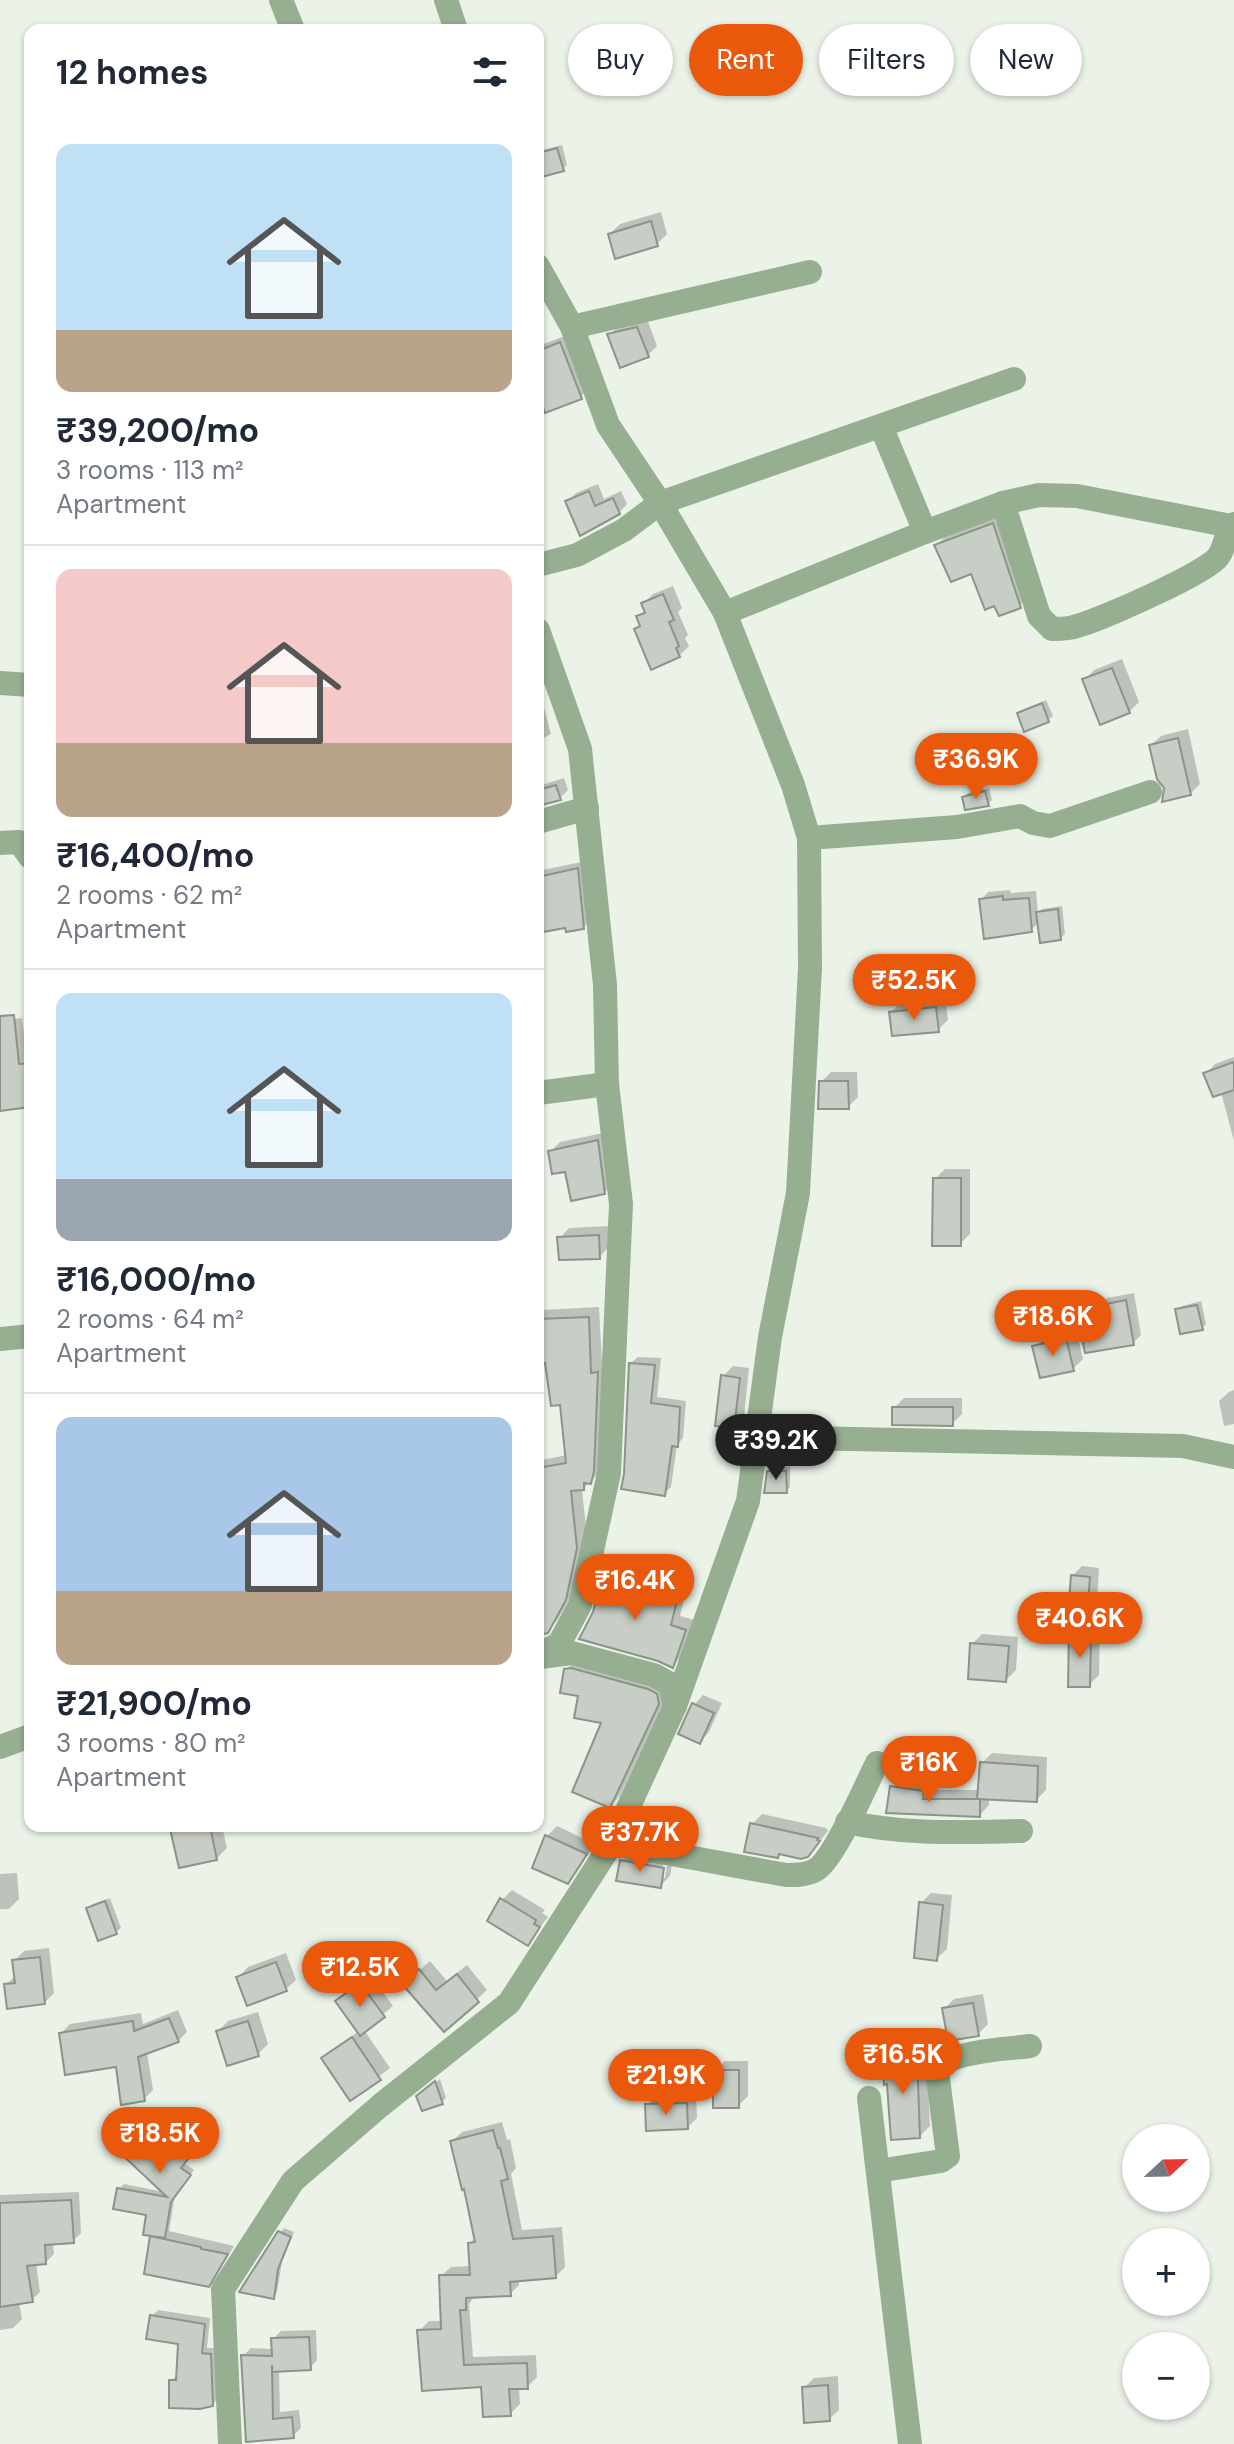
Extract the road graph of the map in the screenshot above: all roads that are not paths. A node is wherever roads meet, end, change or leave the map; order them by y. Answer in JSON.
{"nodes":[{"id":1,"x":281,"y":0,"type":"edge"},
{"id":2,"x":446,"y":0,"type":"edge"},
{"id":3,"x":291,"y":24,"type":"edge"},
{"id":4,"x":454,"y":24,"type":"edge"},
{"id":5,"x":810,"y":272,"type":"dead end"},
{"id":6,"x":544,"y":277,"type":"edge"},
{"id":7,"x":572,"y":327,"type":"junction"},
{"id":8,"x":1014,"y":379,"type":"dead end"},
{"id":9,"x":881,"y":426,"type":"junction"},
{"id":10,"x":660,"y":503,"type":"junction"},
{"id":11,"x":1003,"y":503,"type":"junction"},
{"id":12,"x":1232,"y":525,"type":"edge"},
{"id":13,"x":925,"y":532,"type":"junction"},
{"id":14,"x":544,"y":563,"type":"edge"},
{"id":15,"x":725,"y":613,"type":"junction"},
{"id":16,"x":544,"y":647,"type":"edge"},
{"id":17,"x":0,"y":683,"type":"edge"},
{"id":18,"x":24,"y":685,"type":"edge"},
{"id":19,"x":1150,"y":792,"type":"dead end"},
{"id":20,"x":587,"y":808,"type":"junction"},
{"id":21,"x":544,"y":820,"type":"edge"},
{"id":22,"x":809,"y":838,"type":"junction"},
{"id":23,"x":0,"y":843,"type":"edge"},
{"id":24,"x":24,"y":849,"type":"edge"},
{"id":25,"x":607,"y":1084,"type":"junction"},
{"id":26,"x":544,"y":1092,"type":"edge"},
{"id":27,"x":24,"y":1337,"type":"edge"},
{"id":28,"x":0,"y":1339,"type":"edge"},
{"id":29,"x":756,"y":1437,"type":"junction"},
{"id":30,"x":1234,"y":1457,"type":"edge"},
{"id":31,"x":544,"y":1653,"type":"edge"},
{"id":32,"x":544,"y":1655,"type":"edge"},
{"id":33,"x":675,"y":1706,"type":"junction"},
{"id":34,"x":24,"y":1738,"type":"edge"},
{"id":35,"x":0,"y":1747,"type":"edge"},
{"id":36,"x":877,"y":1763,"type":"dead end"},
{"id":37,"x":847,"y":1822,"type":"junction"},
{"id":38,"x":1021,"y":1831,"type":"dead end"},
{"id":39,"x":612,"y":1843,"type":"junction"},
{"id":40,"x":1030,"y":2046,"type":"dead end"},
{"id":41,"x":869,"y":2098,"type":"dead end"},
{"id":42,"x":878,"y":2171,"type":"junction"},
{"id":43,"x":230,"y":2444,"type":"edge"},
{"id":44,"x":910,"y":2444,"type":"edge"}],
"edges":[{"from":1,"to":3,"type":"street"},
{"from":2,"to":4,"type":"street"},
{"from":5,"to":7,"type":"street"},
{"from":6,"to":7,"type":"street"},
{"from":7,"to":10,"type":"street"},
{"from":8,"to":9,"type":"street"},
{"from":9,"to":10,"type":"street"},
{"from":9,"to":13,"type":"street"},
{"from":10,"to":14,"type":"street"},
{"from":10,"to":15,"type":"street"},
{"from":11,"to":12,"type":"street"},
{"from":11,"to":12,"type":"street"},
{"from":11,"to":13,"type":"street"},
{"from":13,"to":15,"type":"street"},
{"from":15,"to":22,"type":"street"},
{"from":16,"to":20,"type":"street"},
{"from":17,"to":18,"type":"street"},
{"from":19,"to":22,"type":"street"},
{"from":20,"to":21,"type":"street"},
{"from":20,"to":25,"type":"street"},
{"from":22,"to":29,"type":"street"},
{"from":23,"to":24,"type":"street"},
{"from":25,"to":26,"type":"street"},
{"from":25,"to":31,"type":"street"},
{"from":27,"to":28,"type":"street"},
{"from":29,"to":30,"type":"street"},
{"from":29,"to":33,"type":"street"},
{"from":32,"to":33,"type":"street"},
{"from":33,"to":39,"type":"street"},
{"from":34,"to":35,"type":"street"},
{"from":36,"to":37,"type":"street"},
{"from":37,"to":38,"type":"street"},
{"from":37,"to":39,"type":"street"},
{"from":39,"to":43,"type":"street"},
{"from":40,"to":42,"type":"street"},
{"from":41,"to":42,"type":"street"},
{"from":42,"to":44,"type":"street"}]}
